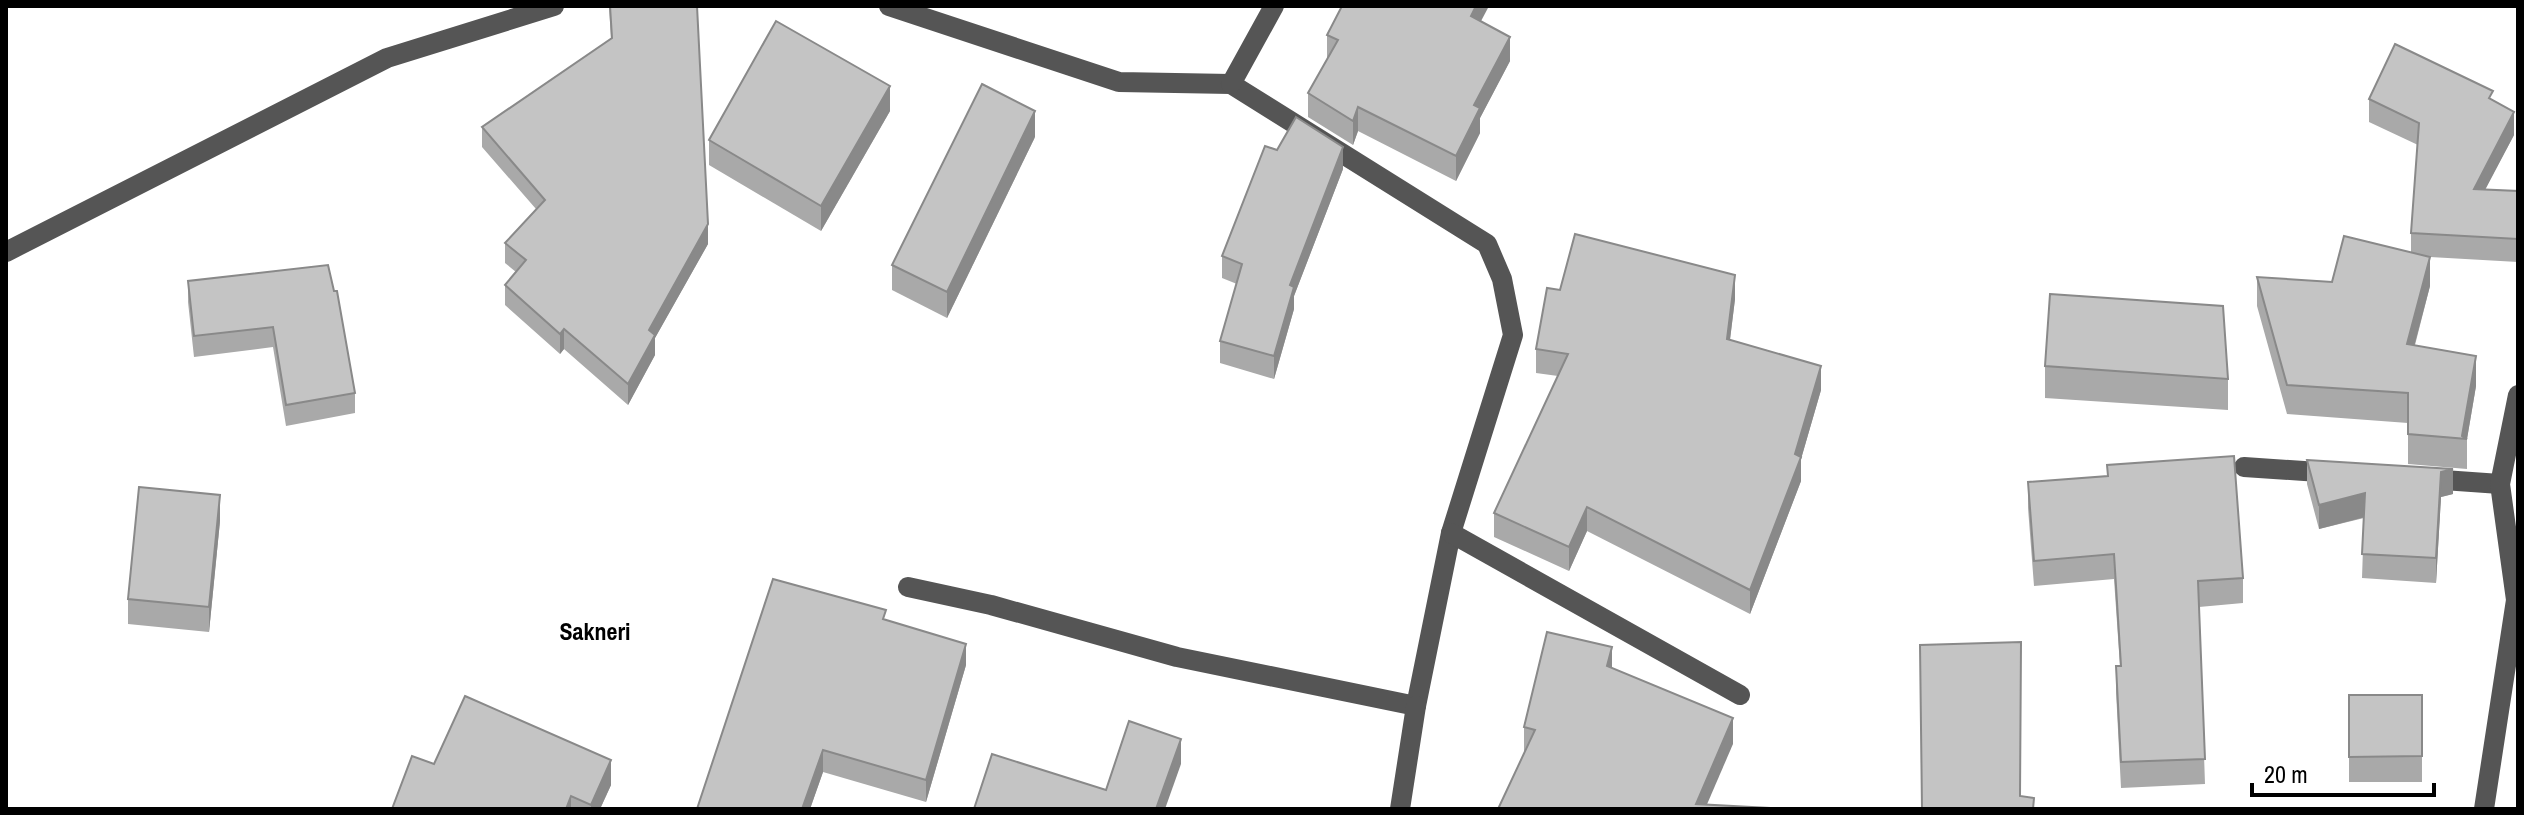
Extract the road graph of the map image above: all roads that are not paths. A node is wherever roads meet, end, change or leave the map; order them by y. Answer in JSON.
{"nodes":[{"id":1,"x":554,"y":6,"type":"edge"},
{"id":2,"x":889,"y":6,"type":"edge"},
{"id":3,"x":1274,"y":6,"type":"edge"},
{"id":4,"x":1231,"y":84,"type":"junction"},
{"id":5,"x":6,"y":252,"type":"edge"},
{"id":6,"x":2518,"y":395,"type":"edge"},
{"id":7,"x":2244,"y":467,"type":"dead end"},
{"id":8,"x":2350,"y":474,"type":"edge"},
{"id":9,"x":2410,"y":478,"type":"edge"},
{"id":10,"x":2500,"y":484,"type":"junction"},
{"id":11,"x":1451,"y":533,"type":"junction"},
{"id":12,"x":908,"y":587,"type":"dead end"},
{"id":13,"x":2515,"y":637,"type":"edge"},
{"id":14,"x":1740,"y":695,"type":"dead end"},
{"id":15,"x":1416,"y":706,"type":"junction"},
{"id":16,"x":1400,"y":809,"type":"edge"},
{"id":17,"x":2484,"y":809,"type":"edge"}],
"edges":[{"from":1,"to":5,"type":"street"},
{"from":2,"to":4,"type":"street"},
{"from":3,"to":4,"type":"street"},
{"from":4,"to":11,"type":"street"},
{"from":6,"to":10,"type":"street"},
{"from":7,"to":8,"type":"street"},
{"from":9,"to":10,"type":"street"},
{"from":10,"to":13,"type":"street"},
{"from":11,"to":14,"type":"street"},
{"from":11,"to":15,"type":"street"},
{"from":12,"to":15,"type":"street"},
{"from":13,"to":17,"type":"street"},
{"from":15,"to":16,"type":"street"}]}
